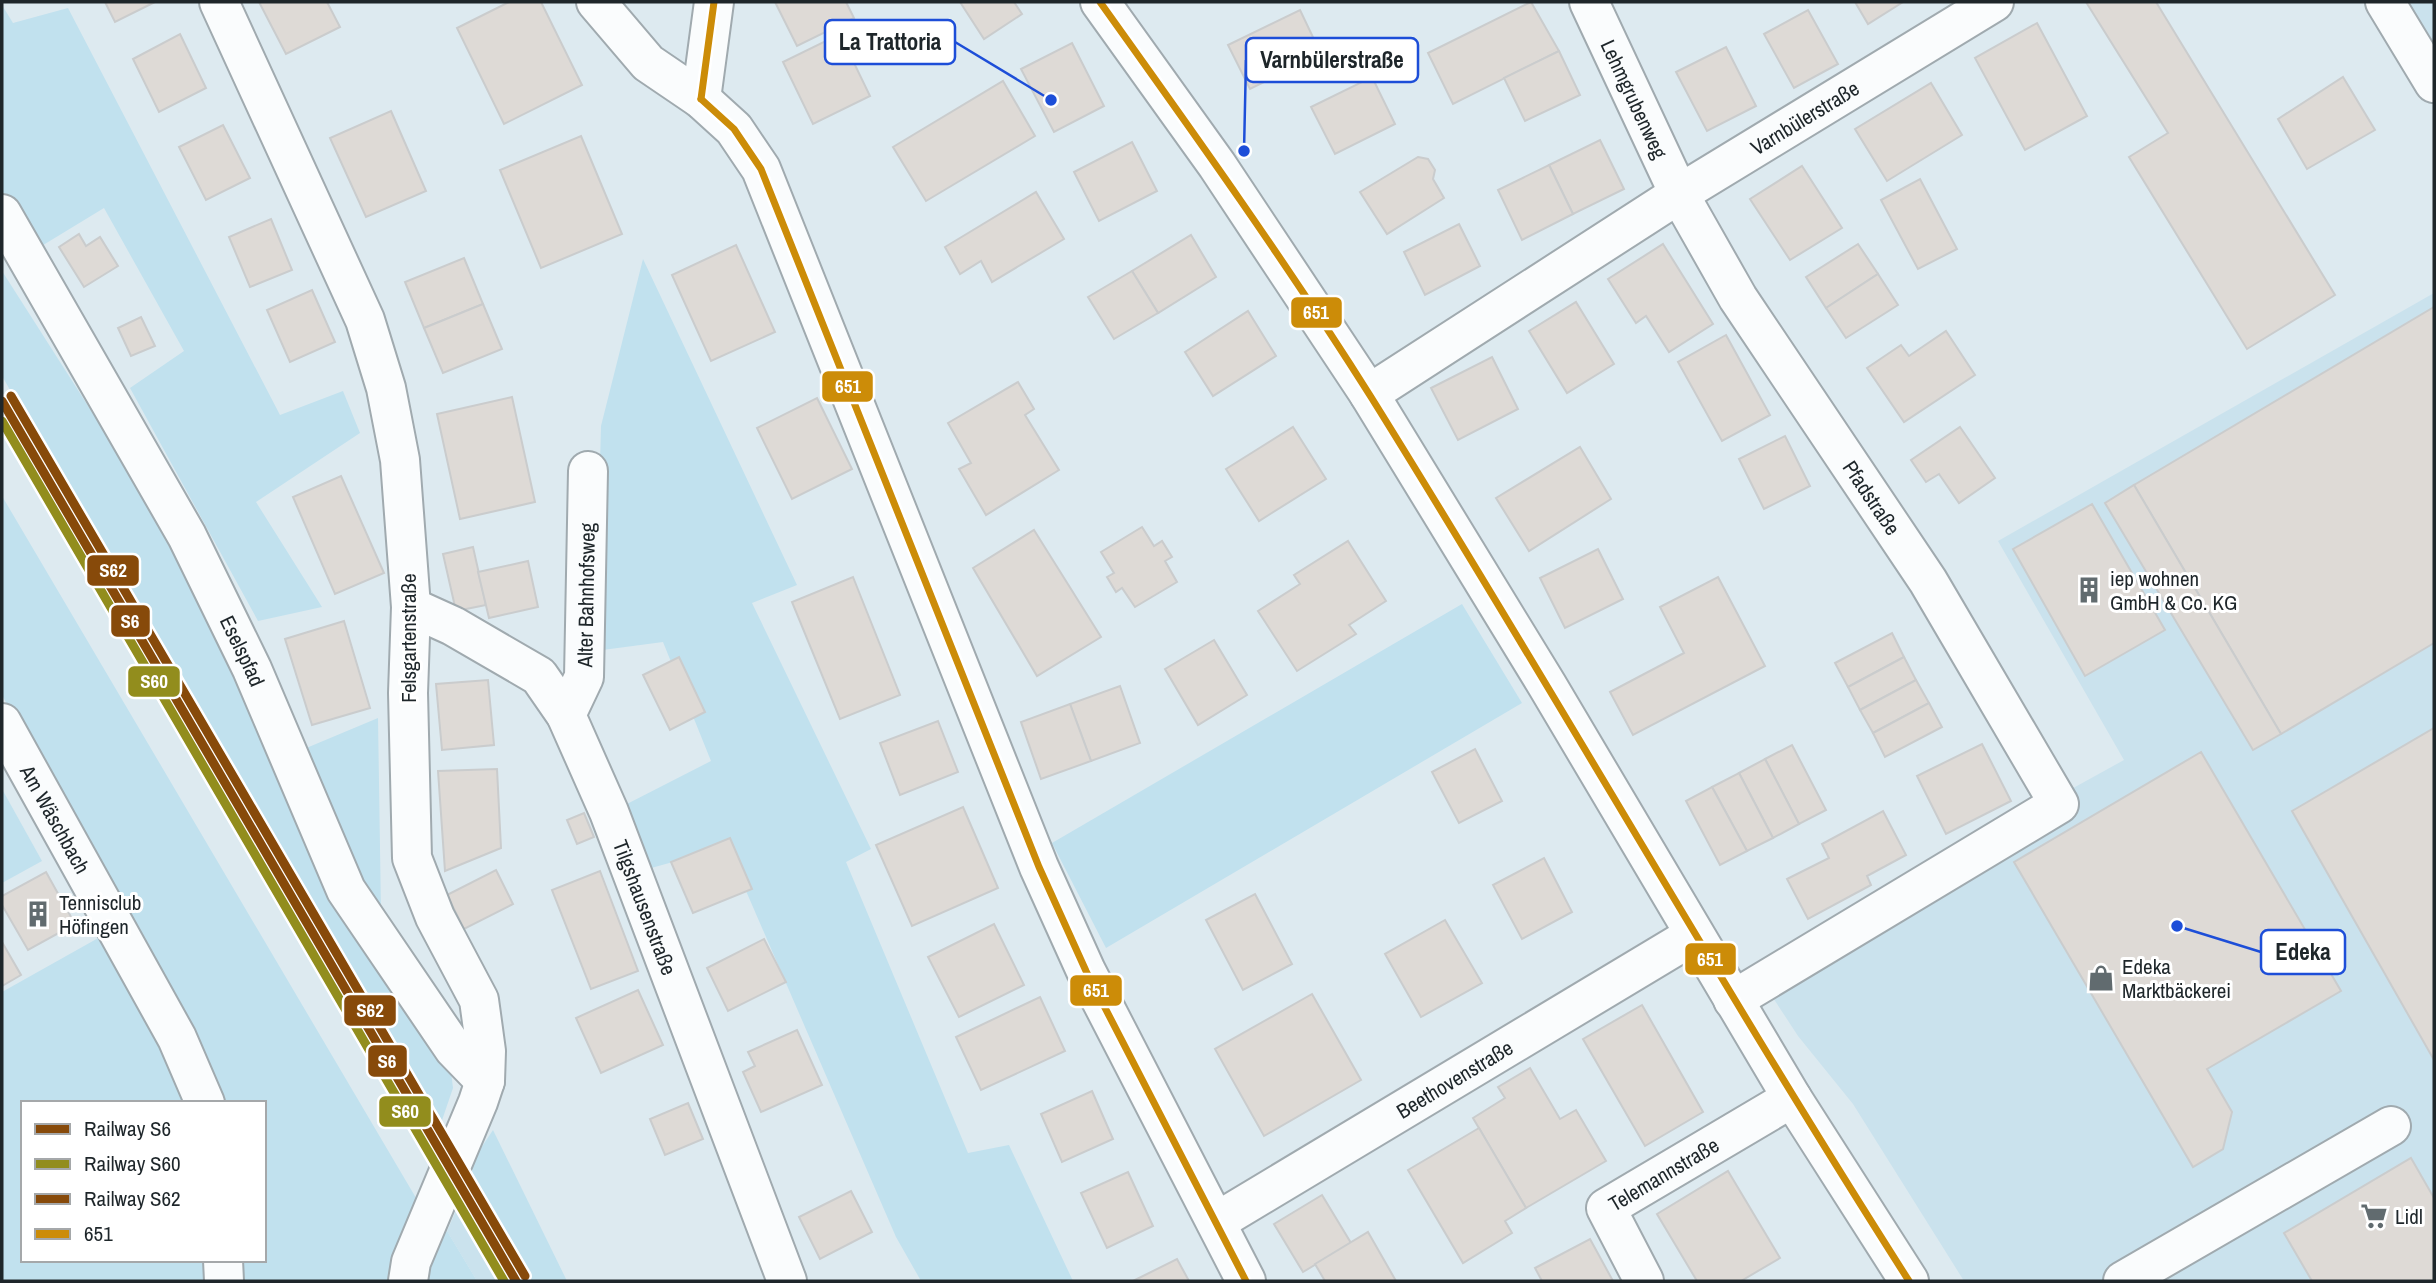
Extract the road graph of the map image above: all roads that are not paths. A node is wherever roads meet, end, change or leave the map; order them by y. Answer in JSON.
{"nodes":[{"id":1,"x":219,"y":2,"type":"edge"},
{"id":2,"x":596,"y":2,"type":"edge"},
{"id":3,"x":714,"y":2,"type":"edge"},
{"id":4,"x":1100,"y":2,"type":"edge"},
{"id":5,"x":1589,"y":2,"type":"edge"},
{"id":6,"x":2385,"y":2,"type":"edge"},
{"id":7,"x":1980,"y":5,"type":"edge"},
{"id":8,"x":2434,"y":83,"type":"edge"},
{"id":9,"x":701,"y":99,"type":"junction"},
{"id":10,"x":1679,"y":194,"type":"junction"},
{"id":11,"x":2,"y":214,"type":"edge"},
{"id":12,"x":1369,"y":394,"type":"junction"},
{"id":13,"x":588,"y":471,"type":"dead end"},
{"id":14,"x":411,"y":607,"type":"junction"},
{"id":15,"x":566,"y":715,"type":"junction"},
{"id":16,"x":2,"y":723,"type":"edge"},
{"id":17,"x":1694,"y":935,"type":"junction"},
{"id":18,"x":1733,"y":1000,"type":"junction"},
{"id":19,"x":485,"y":1081,"type":"junction"},
{"id":20,"x":1792,"y":1098,"type":"junction"},
{"id":21,"x":204,"y":1101,"type":"edge"},
{"id":22,"x":2391,"y":1126,"type":"dead end"},
{"id":23,"x":1216,"y":1222,"type":"junction"},
{"id":24,"x":223,"y":1262,"type":"edge"},
{"id":25,"x":409,"y":1272,"type":"edge"},
{"id":26,"x":224,"y":1281,"type":"edge"},
{"id":27,"x":787,"y":1281,"type":"edge"},
{"id":28,"x":1246,"y":1281,"type":"edge"},
{"id":29,"x":1644,"y":1281,"type":"edge"},
{"id":30,"x":1909,"y":1281,"type":"edge"},
{"id":31,"x":2123,"y":1281,"type":"edge"}],
"edges":[{"from":1,"to":14,"type":"street","name":"Felsgartenstraße"},
{"from":2,"to":9,"type":"street"},
{"from":3,"to":9,"type":"street"},
{"from":4,"to":12,"type":"street"},
{"from":5,"to":10,"type":"street","name":"Lehmgrubenweg"},
{"from":6,"to":8,"type":"street"},
{"from":7,"to":10,"type":"street","name":"Varnbülerstraße"},
{"from":9,"to":23,"type":"street"},
{"from":10,"to":12,"type":"street","name":"Varnbülerstraße"},
{"from":10,"to":18,"type":"street","name":"Pfadstraße"},
{"from":11,"to":19,"type":"street","name":"Eselspfad"},
{"from":12,"to":17,"type":"street"},
{"from":13,"to":15,"type":"street","name":"Alter Bahnhofsweg"},
{"from":14,"to":15,"type":"street","name":"Tilgshausenstraße"},
{"from":14,"to":19,"type":"street","name":"Felsgartenstraße"},
{"from":15,"to":27,"type":"street","name":"Tilgshausenstraße"},
{"from":16,"to":21,"type":"street","name":"Am Wäschbach"},
{"from":17,"to":18,"type":"street"},
{"from":17,"to":23,"type":"street","name":"Beethovenstraße"},
{"from":18,"to":20,"type":"street"},
{"from":19,"to":25,"type":"street","name":"Felsgartenstraße"},
{"from":20,"to":29,"type":"street","name":"Telemannstraße"},
{"from":20,"to":30,"type":"street"},
{"from":22,"to":31,"type":"street"},
{"from":23,"to":28,"type":"street"},
{"from":24,"to":26,"type":"street"}]}
